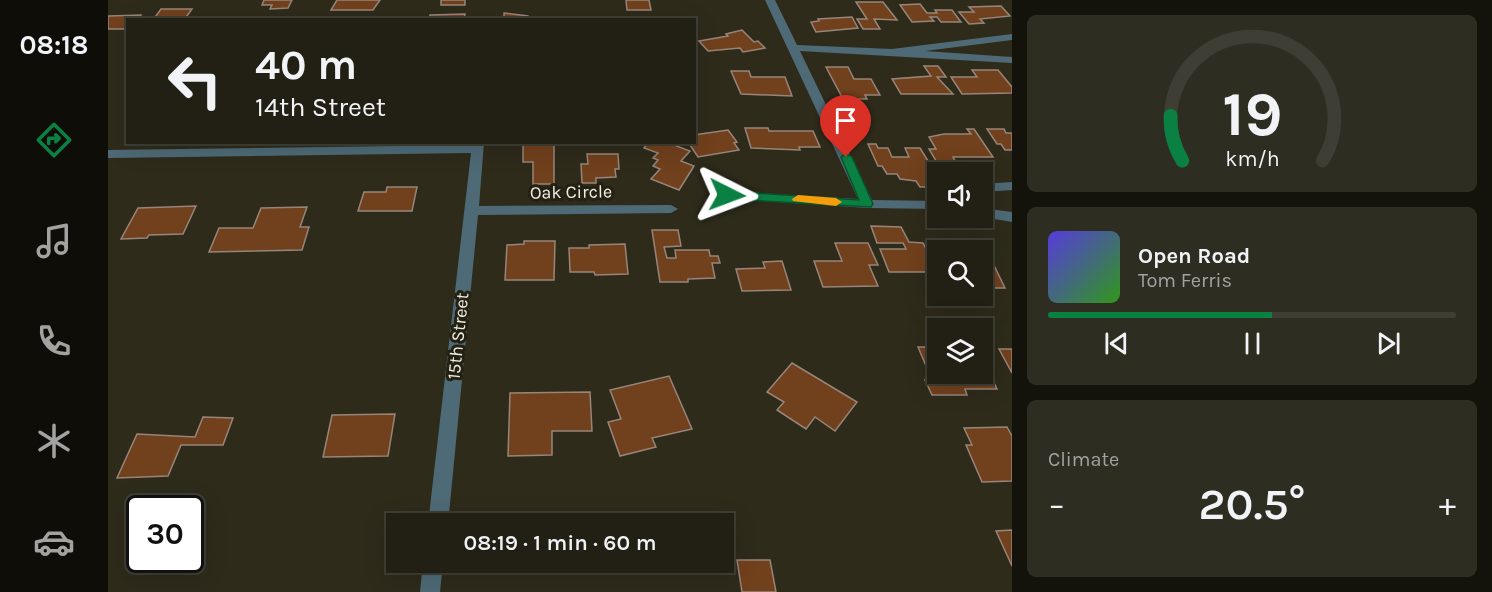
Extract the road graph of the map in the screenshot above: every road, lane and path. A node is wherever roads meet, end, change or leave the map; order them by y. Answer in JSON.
{"nodes":[{"id":1,"x":770,"y":0,"type":"edge"},
{"id":2,"x":1012,"y":37,"type":"edge"},
{"id":3,"x":795,"y":48,"type":"junction"},
{"id":4,"x":892,"y":52,"type":"junction"},
{"id":5,"x":1012,"y":60,"type":"edge"},
{"id":6,"x":477,"y":146,"type":"edge"},
{"id":7,"x":108,"y":154,"type":"edge"},
{"id":8,"x":1012,"y":186,"type":"edge"},
{"id":9,"x":993,"y":187,"type":"edge"},
{"id":10,"x":727,"y":195,"type":"dead end"},
{"id":11,"x":867,"y":204,"type":"junction"},
{"id":12,"x":927,"y":205,"type":"edge"},
{"id":13,"x":671,"y":209,"type":"dead end"},
{"id":14,"x":472,"y":211,"type":"junction"},
{"id":15,"x":993,"y":214,"type":"edge"},
{"id":16,"x":1012,"y":217,"type":"edge"},
{"id":17,"x":439,"y":513,"type":"edge"},
{"id":18,"x":432,"y":573,"type":"edge"},
{"id":19,"x":430,"y":592,"type":"edge"}],
"edges":[{"from":1,"to":3,"type":"street"},
{"from":2,"to":4,"type":"street"},
{"from":3,"to":4,"type":"street"},
{"from":3,"to":11,"type":"street"},
{"from":4,"to":5,"type":"street"},
{"from":6,"to":7,"type":"street"},
{"from":6,"to":14,"type":"street","name":"15th Street"},
{"from":8,"to":9,"type":"street"},
{"from":10,"to":11,"type":"street"},
{"from":11,"to":12,"type":"street"},
{"from":13,"to":14,"type":"street","name":"Oak Circle"},
{"from":14,"to":17,"type":"street","name":"15th Street"},
{"from":15,"to":16,"type":"street"},
{"from":18,"to":19,"type":"street"}]}
